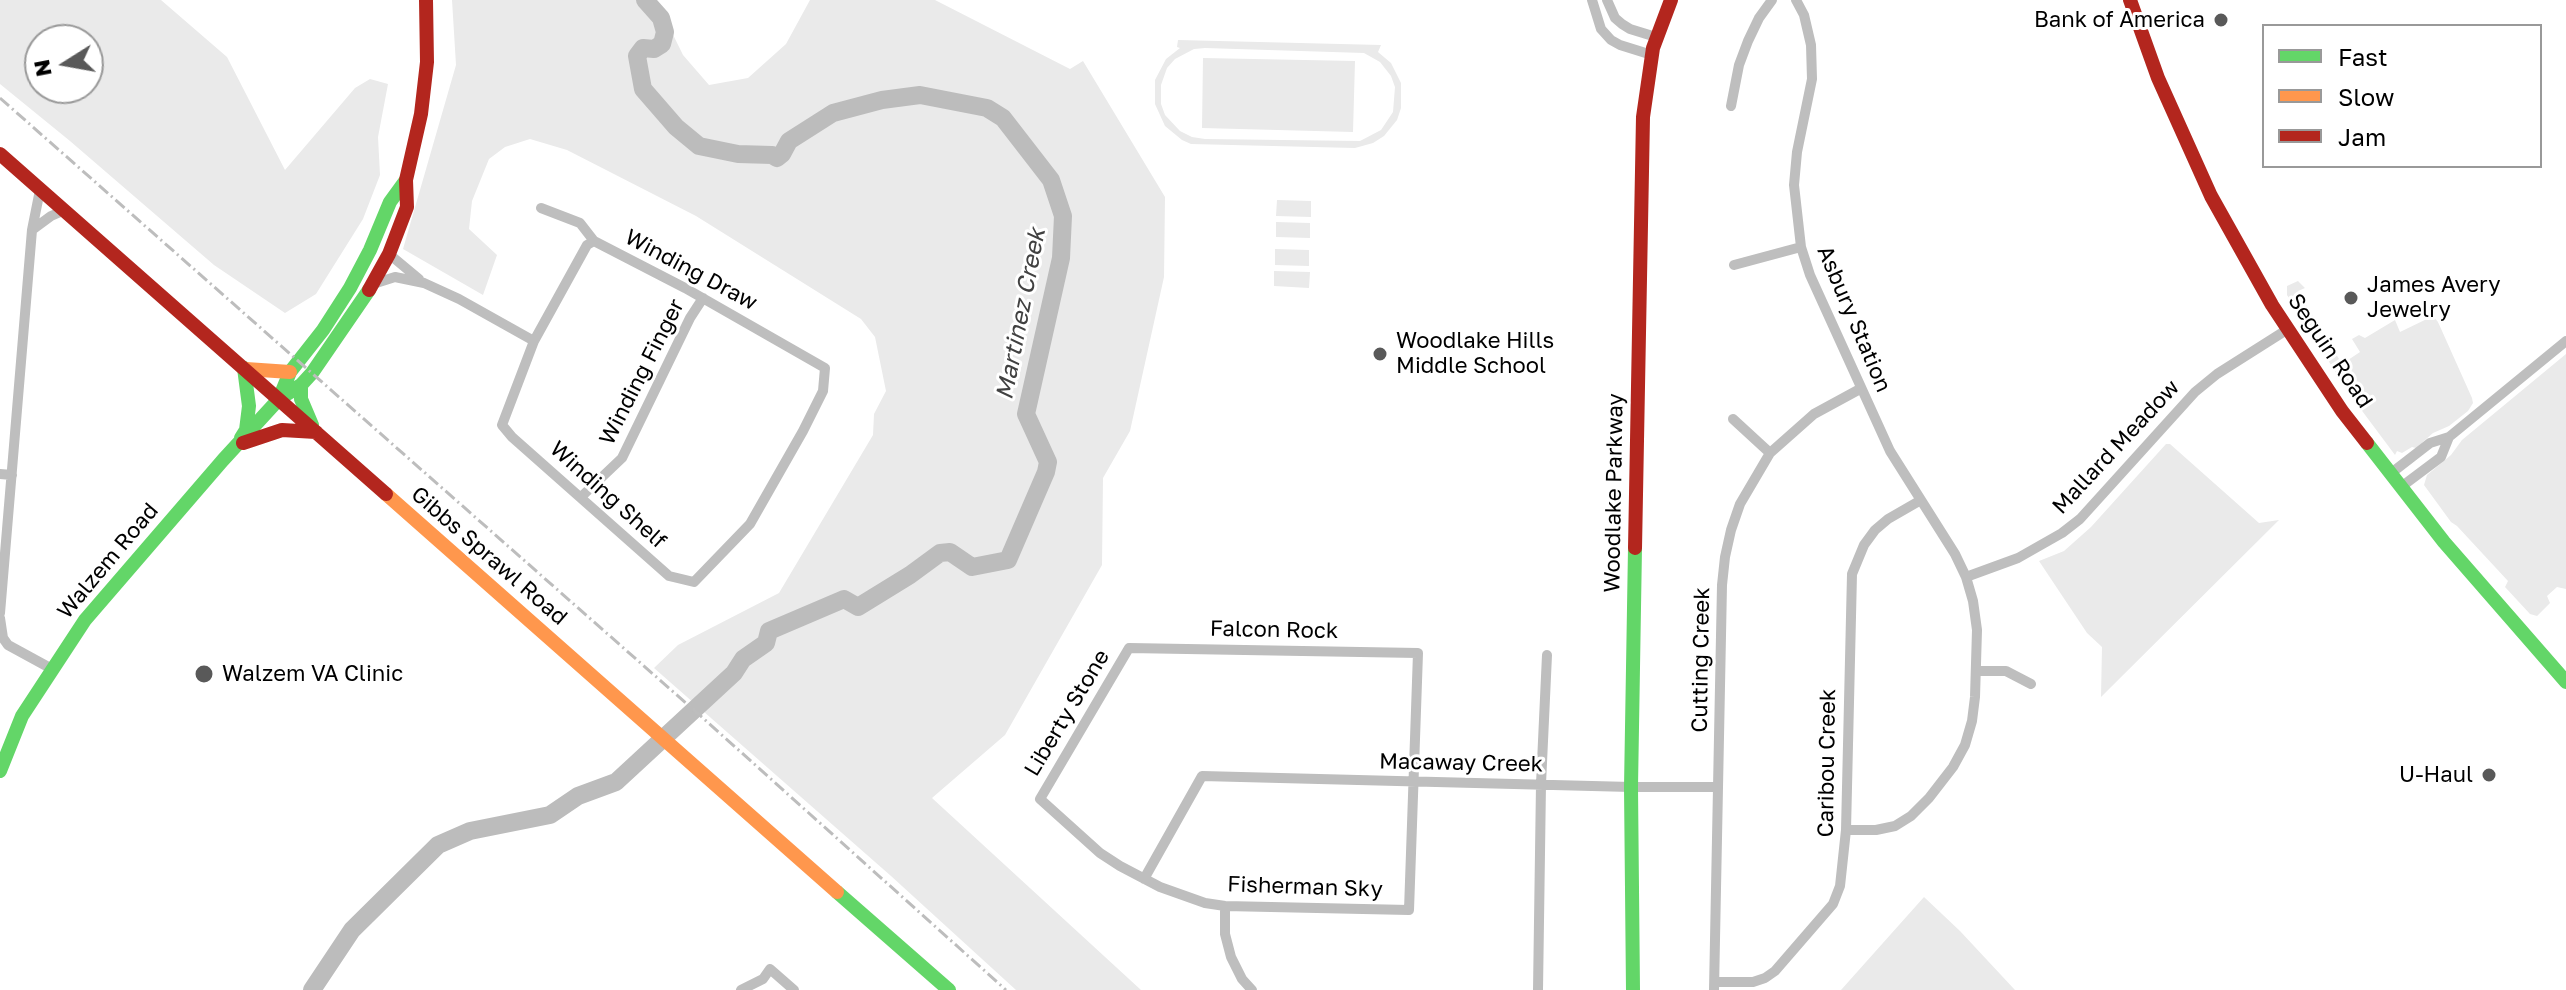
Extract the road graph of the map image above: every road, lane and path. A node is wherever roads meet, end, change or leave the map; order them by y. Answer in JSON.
{"nodes":[{"id":1,"x":426,"y":0,"type":"edge"},
{"id":2,"x":1592,"y":0,"type":"edge"},
{"id":3,"x":1671,"y":0,"type":"edge"},
{"id":4,"x":1772,"y":0,"type":"edge"},
{"id":5,"x":1796,"y":0,"type":"edge"},
{"id":6,"x":2130,"y":0,"type":"edge"},
{"id":7,"x":1609,"y":5,"type":"edge"},
{"id":8,"x":1596,"y":18,"type":"junction"},
{"id":9,"x":1656,"y":37,"type":"junction"},
{"id":10,"x":1652,"y":55,"type":"junction"},
{"id":11,"x":1731,"y":106,"type":"dead end"},
{"id":12,"x":0,"y":154,"type":"edge"},
{"id":13,"x":406,"y":180,"type":"junction"},
{"id":14,"x":40,"y":190,"type":"junction"},
{"id":15,"x":541,"y":208,"type":"dead end"},
{"id":16,"x":65,"y":210,"type":"junction"},
{"id":17,"x":32,"y":230,"type":"junction"},
{"id":18,"x":594,"y":241,"type":"junction"},
{"id":19,"x":1801,"y":247,"type":"junction"},
{"id":20,"x":389,"y":254,"type":"junction"},
{"id":21,"x":1734,"y":265,"type":"dead end"},
{"id":22,"x":424,"y":283,"type":"junction"},
{"id":23,"x":373,"y":284,"type":"junction"},
{"id":24,"x":703,"y":298,"type":"junction"},
{"id":25,"x":2288,"y":329,"type":"junction"},
{"id":26,"x":534,"y":341,"type":"junction"},
{"id":27,"x":2566,"y":341,"type":"edge"},
{"id":28,"x":243,"y":368,"type":"junction"},
{"id":29,"x":290,"y":372,"type":"junction"},
{"id":30,"x":301,"y":385,"type":"junction"},
{"id":31,"x":1860,"y":389,"type":"junction"},
{"id":32,"x":279,"y":399,"type":"junction"},
{"id":33,"x":1733,"y":419,"type":"dead end"},
{"id":34,"x":316,"y":432,"type":"junction"},
{"id":35,"x":2449,"y":437,"type":"junction"},
{"id":36,"x":236,"y":447,"type":"junction"},
{"id":37,"x":1770,"y":453,"type":"junction"},
{"id":38,"x":0,"y":474,"type":"edge"},
{"id":39,"x":2390,"y":474,"type":"junction"},
{"id":40,"x":12,"y":475,"type":"junction"},
{"id":41,"x":2401,"y":487,"type":"junction"},
{"id":42,"x":5,"y":492,"type":"edge"},
{"id":43,"x":581,"y":497,"type":"junction"},
{"id":44,"x":1921,"y":500,"type":"junction"},
{"id":45,"x":1966,"y":577,"type":"junction"},
{"id":46,"x":694,"y":582,"type":"joint"},
{"id":47,"x":0,"y":615,"type":"edge"},
{"id":48,"x":1129,"y":648,"type":"joint"},
{"id":49,"x":1547,"y":655,"type":"dead end"},
{"id":50,"x":52,"y":669,"type":"junction"},
{"id":51,"x":1976,"y":671,"type":"junction"},
{"id":52,"x":2566,"y":682,"type":"edge"},
{"id":53,"x":2031,"y":684,"type":"dead end"},
{"id":54,"x":0,"y":771,"type":"edge"},
{"id":55,"x":1413,"y":782,"type":"junction"},
{"id":56,"x":1541,"y":784,"type":"junction"},
{"id":57,"x":1631,"y":787,"type":"junction"},
{"id":58,"x":1718,"y":787,"type":"junction"},
{"id":59,"x":1040,"y":799,"type":"joint"},
{"id":60,"x":1846,"y":830,"type":"junction"},
{"id":61,"x":1144,"y":879,"type":"junction"},
{"id":62,"x":1225,"y":906,"type":"junction"},
{"id":63,"x":1714,"y":986,"type":"edge"},
{"id":64,"x":944,"y":988,"type":"edge"},
{"id":65,"x":741,"y":990,"type":"edge"},
{"id":66,"x":794,"y":990,"type":"edge"},
{"id":67,"x":1252,"y":990,"type":"edge"},
{"id":68,"x":1538,"y":990,"type":"edge"},
{"id":69,"x":1633,"y":990,"type":"edge"}],
"edges":[{"from":1,"to":13,"type":"main road","name":"Walzem Road"},
{"from":2,"to":8,"type":"street"},
{"from":3,"to":9,"type":"main road","name":"Woodlake Parkway"},
{"from":4,"to":11,"type":"street"},
{"from":5,"to":19,"type":"street","name":"Asbury Station"},
{"from":6,"to":25,"type":"main road","name":"Seguin Road"},
{"from":7,"to":8,"type":"street"},
{"from":7,"to":9,"type":"street"},
{"from":8,"to":10,"type":"street"},
{"from":9,"to":10,"type":"main road","name":"Woodlake Parkway"},
{"from":10,"to":57,"type":"main road","name":"Woodlake Parkway"},
{"from":12,"to":14,"type":"main road","name":"Gibbs Sprawl Road"},
{"from":13,"to":20,"type":"main road","name":"Walzem Road"},
{"from":13,"to":29,"type":"main road","name":"Walzem Road"},
{"from":14,"to":16,"type":"main road","name":"Gibbs Sprawl Road"},
{"from":14,"to":17,"type":"street"},
{"from":15,"to":18,"type":"street","name":"Winding Draw"},
{"from":16,"to":17,"type":"street"},
{"from":16,"to":28,"type":"main road","name":"Gibbs Sprawl Road"},
{"from":17,"to":40,"type":"street"},
{"from":18,"to":24,"type":"street","name":"Winding Draw"},
{"from":18,"to":26,"type":"street"},
{"from":19,"to":21,"type":"street"},
{"from":19,"to":31,"type":"street","name":"Asbury Station"},
{"from":20,"to":22,"type":"street"},
{"from":20,"to":23,"type":"main road","name":"Walzem Road"},
{"from":22,"to":23,"type":"street"},
{"from":22,"to":26,"type":"street"},
{"from":23,"to":30,"type":"main road","name":"Walzem Road"},
{"from":24,"to":43,"type":"street","name":"Winding Finger"},
{"from":24,"to":46,"type":"street","name":"Winding Draw"},
{"from":25,"to":39,"type":"main road","name":"Seguin Road"},
{"from":25,"to":45,"type":"street","name":"Mallard Meadow"},
{"from":26,"to":43,"type":"street","name":"Winding Shelf"},
{"from":27,"to":35,"type":"street"},
{"from":28,"to":29,"type":"main road"},
{"from":28,"to":32,"type":"main road","name":"Gibbs Sprawl Road"},
{"from":28,"to":36,"type":"main road"},
{"from":29,"to":32,"type":"main road","name":"Walzem Road"},
{"from":30,"to":32,"type":"main road","name":"Walzem Road"},
{"from":30,"to":34,"type":"main road"},
{"from":31,"to":37,"type":"street","name":"Cutting Creek"},
{"from":31,"to":44,"type":"street","name":"Asbury Station"},
{"from":32,"to":34,"type":"main road","name":"Gibbs Sprawl Road"},
{"from":32,"to":36,"type":"main road","name":"Walzem Road"},
{"from":33,"to":37,"type":"street"},
{"from":34,"to":36,"type":"main road"},
{"from":34,"to":64,"type":"main road","name":"Gibbs Sprawl Road"},
{"from":35,"to":39,"type":"street"},
{"from":35,"to":41,"type":"street"},
{"from":36,"to":50,"type":"main road","name":"Walzem Road"},
{"from":37,"to":58,"type":"street","name":"Cutting Creek"},
{"from":38,"to":40,"type":"street"},
{"from":39,"to":41,"type":"main road","name":"Seguin Road"},
{"from":40,"to":42,"type":"street"},
{"from":41,"to":52,"type":"main road","name":"Seguin Road"},
{"from":42,"to":47,"type":"street"},
{"from":43,"to":46,"type":"street","name":"Winding Shelf"},
{"from":44,"to":45,"type":"street","name":"Asbury Station"},
{"from":44,"to":60,"type":"street","name":"Caribou Creek"},
{"from":45,"to":51,"type":"street","name":"Asbury Station"},
{"from":47,"to":50,"type":"street"},
{"from":48,"to":55,"type":"street","name":"Falcon Rock"},
{"from":48,"to":59,"type":"street","name":"Liberty Stone"},
{"from":49,"to":56,"type":"street"},
{"from":50,"to":54,"type":"main road","name":"Walzem Road"},
{"from":51,"to":53,"type":"street"},
{"from":51,"to":60,"type":"street","name":"Asbury Station"},
{"from":55,"to":56,"type":"street","name":"Macaway Creek"},
{"from":55,"to":61,"type":"street","name":"Macaway Creek"},
{"from":55,"to":62,"type":"street","name":"Fisherman Sky"},
{"from":56,"to":57,"type":"street","name":"Macaway Creek"},
{"from":56,"to":68,"type":"street"},
{"from":57,"to":58,"type":"street","name":"Macaway Creek"},
{"from":57,"to":69,"type":"main road","name":"Woodlake Parkway"},
{"from":58,"to":63,"type":"street","name":"Cutting Creek"},
{"from":59,"to":61,"type":"street","name":"Fisherman Sky"},
{"from":60,"to":63,"type":"street","name":"Caribou Creek"},
{"from":61,"to":62,"type":"street","name":"Fisherman Sky"},
{"from":62,"to":67,"type":"street"},
{"from":65,"to":66,"type":"street"}]}
